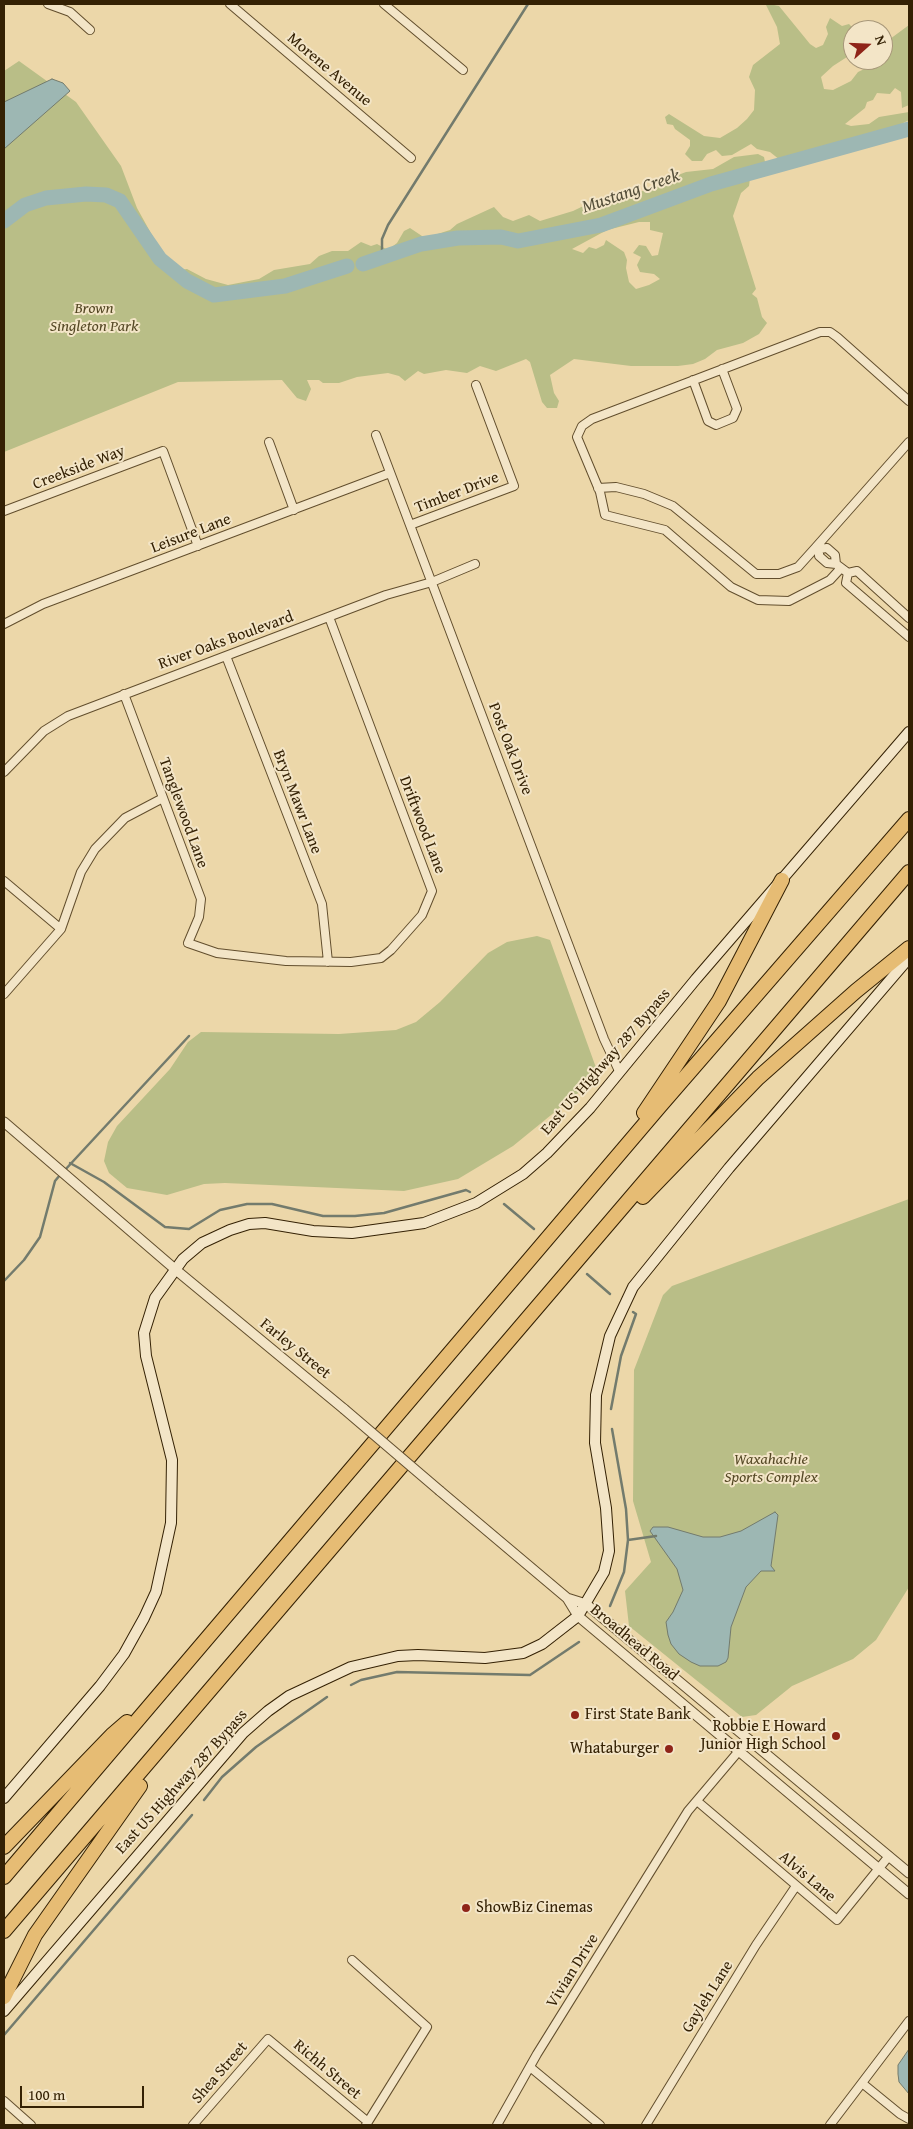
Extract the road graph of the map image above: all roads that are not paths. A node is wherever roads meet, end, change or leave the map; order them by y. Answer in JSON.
{"nodes":[{"id":1,"x":48,"y":4,"type":"edge"},
{"id":2,"x":230,"y":4,"type":"edge"},
{"id":3,"x":384,"y":4,"type":"edge"},
{"id":4,"x":90,"y":30,"type":"dead end"},
{"id":5,"x":463,"y":70,"type":"dead end"},
{"id":6,"x":411,"y":158,"type":"dead end"},
{"id":7,"x":722,"y":369,"type":"junction"},
{"id":8,"x":693,"y":380,"type":"junction"},
{"id":9,"x":476,"y":384,"type":"dead end"},
{"id":10,"x":909,"y":401,"type":"edge"},
{"id":11,"x":376,"y":435,"type":"dead end"},
{"id":12,"x":269,"y":442,"type":"dead end"},
{"id":13,"x":909,"y":442,"type":"edge"},
{"id":14,"x":390,"y":474,"type":"junction"},
{"id":15,"x":598,"y":488,"type":"junction"},
{"id":16,"x":294,"y":510,"type":"junction"},
{"id":17,"x":4,"y":511,"type":"edge"},
{"id":18,"x":410,"y":525,"type":"junction"},
{"id":19,"x":198,"y":546,"type":"junction"},
{"id":20,"x":818,"y":548,"type":"junction"},
{"id":21,"x":475,"y":564,"type":"dead end"},
{"id":22,"x":842,"y":568,"type":"junction"},
{"id":23,"x":432,"y":582,"type":"junction"},
{"id":24,"x":329,"y":617,"type":"junction"},
{"id":25,"x":909,"y":618,"type":"edge"},
{"id":26,"x":4,"y":624,"type":"edge"},
{"id":27,"x":909,"y":637,"type":"edge"},
{"id":28,"x":226,"y":656,"type":"junction"},
{"id":29,"x":124,"y":694,"type":"junction"},
{"id":30,"x":909,"y":732,"type":"edge"},
{"id":31,"x":4,"y":772,"type":"edge"},
{"id":32,"x":163,"y":798,"type":"junction"},
{"id":33,"x":909,"y":818,"type":"edge"},
{"id":34,"x":909,"y":872,"type":"edge"},
{"id":35,"x":782,"y":880,"type":"junction"},
{"id":36,"x":4,"y":881,"type":"edge"},
{"id":37,"x":61,"y":929,"type":"junction"},
{"id":38,"x":188,"y":943,"type":"joint"},
{"id":39,"x":909,"y":948,"type":"edge"},
{"id":40,"x":909,"y":958,"type":"edge"},
{"id":41,"x":328,"y":962,"type":"junction"},
{"id":42,"x":4,"y":994,"type":"edge"},
{"id":43,"x":619,"y":1071,"type":"junction"},
{"id":44,"x":4,"y":1122,"type":"edge"},
{"id":45,"x":603,"y":1174,"type":"junction"},
{"id":46,"x":602,"y":1230,"type":"junction"},
{"id":47,"x":176,"y":1270,"type":"junction"},
{"id":48,"x":567,"y":1598,"type":"junction"},
{"id":49,"x":586,"y":1604,"type":"junction"},
{"id":50,"x":578,"y":1616,"type":"junction"},
{"id":51,"x":232,"y":1665,"type":"junction"},
{"id":52,"x":143,"y":1714,"type":"junction"},
{"id":53,"x":750,"y":1739,"type":"junction"},
{"id":54,"x":739,"y":1751,"type":"junction"},
{"id":55,"x":4,"y":1798,"type":"edge"},
{"id":56,"x":697,"y":1801,"type":"junction"},
{"id":57,"x":4,"y":1847,"type":"edge"},
{"id":58,"x":889,"y":1856,"type":"junction"},
{"id":59,"x":879,"y":1869,"type":"junction"},
{"id":60,"x":909,"y":1873,"type":"edge"},
{"id":61,"x":4,"y":1877,"type":"edge"},
{"id":62,"x":796,"y":1886,"type":"junction"},
{"id":63,"x":909,"y":1894,"type":"edge"},
{"id":64,"x":4,"y":1931,"type":"edge"},
{"id":65,"x":352,"y":1960,"type":"dead end"},
{"id":66,"x":4,"y":1997,"type":"edge"},
{"id":67,"x":4,"y":2011,"type":"edge"},
{"id":68,"x":909,"y":2021,"type":"edge"},
{"id":69,"x":268,"y":2039,"type":"joint"},
{"id":70,"x":530,"y":2067,"type":"junction"},
{"id":71,"x":862,"y":2083,"type":"junction"},
{"id":72,"x":4,"y":2101,"type":"edge"},
{"id":73,"x":909,"y":2119,"type":"edge"},
{"id":74,"x":196,"y":2124,"type":"edge"},
{"id":75,"x":367,"y":2124,"type":"edge"},
{"id":76,"x":31,"y":2125,"type":"edge"},
{"id":77,"x":497,"y":2125,"type":"edge"},
{"id":78,"x":600,"y":2125,"type":"edge"},
{"id":79,"x":646,"y":2125,"type":"edge"},
{"id":80,"x":830,"y":2125,"type":"edge"}],
"edges":[{"from":1,"to":4,"type":"street"},
{"from":2,"to":6,"type":"street","name":"Morene Avenue"},
{"from":3,"to":5,"type":"street"},
{"from":7,"to":8,"type":"street"},
{"from":7,"to":8,"type":"street"},
{"from":7,"to":10,"type":"street"},
{"from":8,"to":15,"type":"street"},
{"from":9,"to":18,"type":"street","name":"Timber Drive"},
{"from":11,"to":14,"type":"street","name":"Post Oak Drive"},
{"from":12,"to":16,"type":"street"},
{"from":13,"to":20,"type":"street"},
{"from":14,"to":16,"type":"street","name":"Leisure Lane"},
{"from":14,"to":18,"type":"street","name":"Post Oak Drive"},
{"from":15,"to":20,"type":"street"},
{"from":15,"to":22,"type":"street"},
{"from":16,"to":19,"type":"street","name":"Leisure Lane"},
{"from":17,"to":19,"type":"street","name":"Creekside Way"},
{"from":18,"to":23,"type":"street","name":"Post Oak Drive"},
{"from":19,"to":26,"type":"street","name":"Leisure Lane"},
{"from":20,"to":22,"type":"street"},
{"from":21,"to":23,"type":"street","name":"River Oaks Boulevard"},
{"from":22,"to":25,"type":"street"},
{"from":22,"to":27,"type":"street"},
{"from":23,"to":24,"type":"street","name":"River Oaks Boulevard"},
{"from":23,"to":43,"type":"street","name":"Post Oak Drive"},
{"from":24,"to":28,"type":"street","name":"River Oaks Boulevard"},
{"from":24,"to":41,"type":"street","name":"Driftwood Lane"},
{"from":28,"to":29,"type":"street","name":"River Oaks Boulevard"},
{"from":28,"to":41,"type":"street","name":"Bryn Mawr Lane"},
{"from":29,"to":31,"type":"street","name":"River Oaks Boulevard"},
{"from":29,"to":32,"type":"street","name":"Tanglewood Lane"},
{"from":30,"to":35,"type":"main road","name":"East US Highway 287 Bypass"},
{"from":32,"to":37,"type":"street"},
{"from":32,"to":38,"type":"street","name":"Tanglewood Lane"},
{"from":33,"to":45,"type":"highway"},
{"from":34,"to":46,"type":"highway"},
{"from":35,"to":43,"type":"main road","name":"East US Highway 287 Bypass"},
{"from":35,"to":45,"type":"highway"},
{"from":36,"to":37,"type":"street"},
{"from":37,"to":42,"type":"street"},
{"from":38,"to":41,"type":"street","name":"Driftwood Lane"},
{"from":39,"to":46,"type":"highway"},
{"from":40,"to":49,"type":"main road","name":"East US Highway 287 Bypass"},
{"from":43,"to":47,"type":"main road","name":"East US Highway 287 Bypass"},
{"from":44,"to":47,"type":"street","name":"Farley Street"},
{"from":45,"to":52,"type":"highway"},
{"from":46,"to":51,"type":"highway"},
{"from":47,"to":48,"type":"street","name":"Farley Street","bridge":true},
{"from":47,"to":55,"type":"main road","name":"East US Highway 287 Bypass"},
{"from":48,"to":49,"type":"street","name":"Broadhead Road"},
{"from":48,"to":50,"type":"street","name":"Broadhead Road"},
{"from":49,"to":50,"type":"main road","name":"East US Highway 287 Bypass"},
{"from":49,"to":53,"type":"street","name":"Broadhead Road"},
{"from":50,"to":54,"type":"street","name":"Broadhead Road"},
{"from":50,"to":67,"type":"main road","name":"East US Highway 287 Bypass"},
{"from":51,"to":64,"type":"highway"},
{"from":51,"to":66,"type":"highway"},
{"from":52,"to":57,"type":"highway"},
{"from":52,"to":61,"type":"highway"},
{"from":53,"to":54,"type":"street","name":"Vivian Drive"},
{"from":53,"to":58,"type":"street","name":"Broadhead Road"},
{"from":54,"to":56,"type":"street","name":"Vivian Drive"},
{"from":54,"to":59,"type":"street","name":"Broadhead Road"},
{"from":56,"to":62,"type":"street","name":"Alvis Lane"},
{"from":56,"to":70,"type":"street","name":"Vivian Drive"},
{"from":58,"to":59,"type":"street","name":"Alvis Lane"},
{"from":58,"to":60,"type":"street","name":"Broadhead Road"},
{"from":59,"to":62,"type":"street","name":"Alvis Lane"},
{"from":59,"to":63,"type":"street","name":"Broadhead Road"},
{"from":62,"to":79,"type":"street","name":"Gayleh Lane"},
{"from":65,"to":75,"type":"street"},
{"from":68,"to":71,"type":"street"},
{"from":69,"to":74,"type":"street","name":"Shea Street"},
{"from":69,"to":75,"type":"street","name":"Richh Street"},
{"from":70,"to":77,"type":"street","name":"Vivian Drive"},
{"from":70,"to":78,"type":"street"},
{"from":71,"to":73,"type":"street"},
{"from":71,"to":80,"type":"street"},
{"from":72,"to":76,"type":"street"}]}
